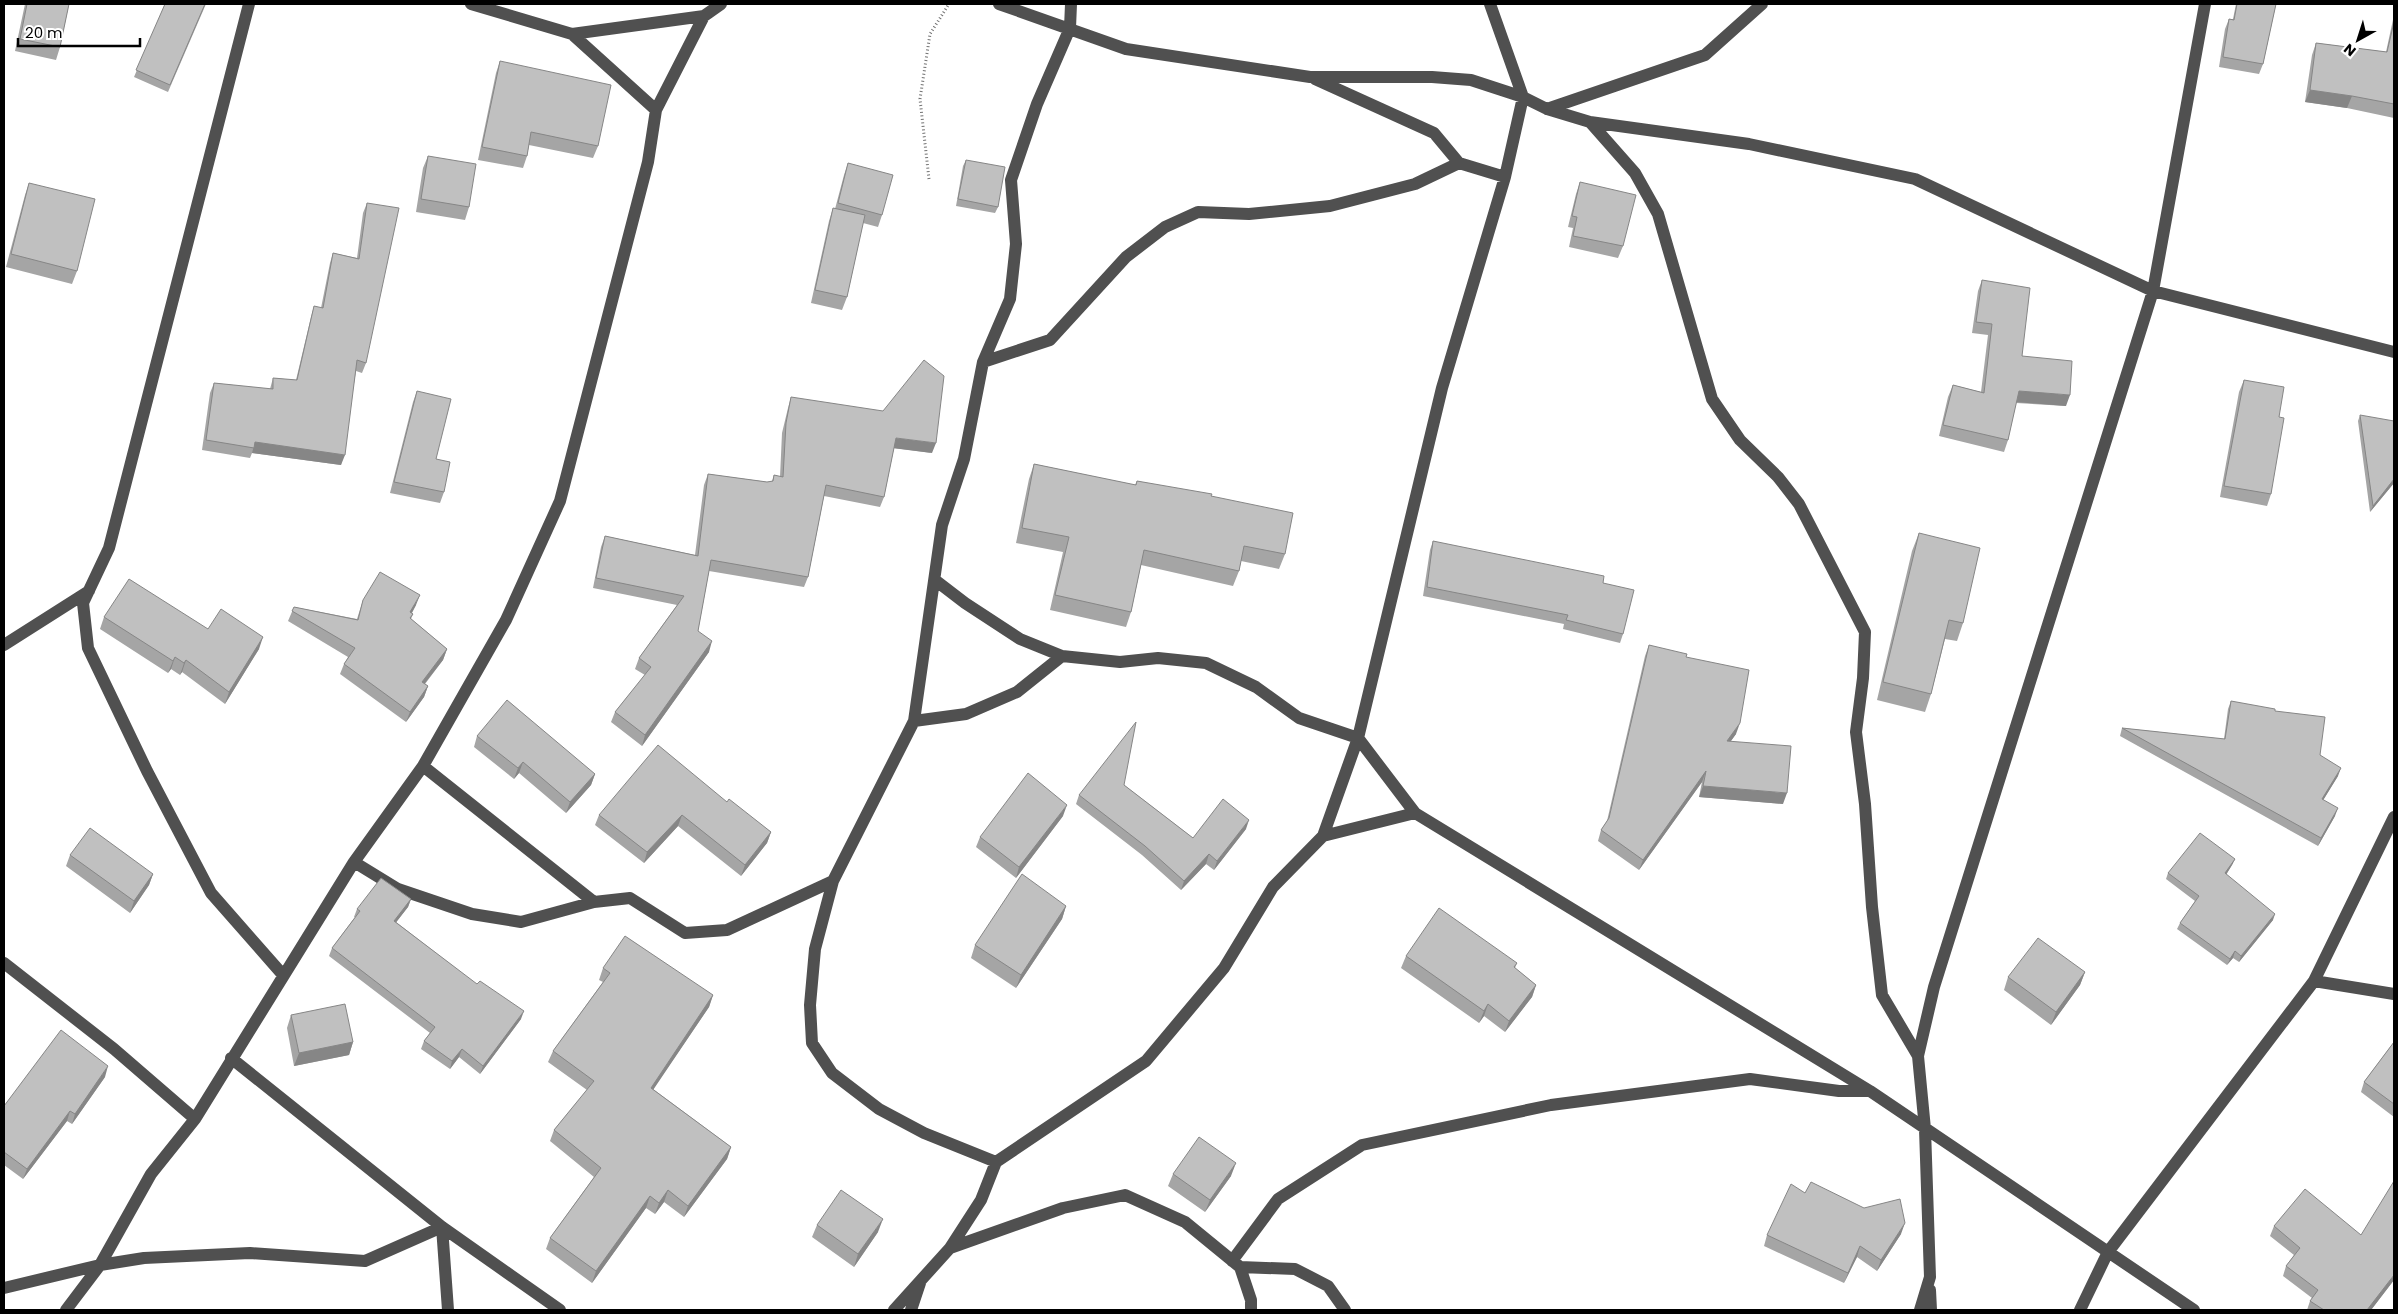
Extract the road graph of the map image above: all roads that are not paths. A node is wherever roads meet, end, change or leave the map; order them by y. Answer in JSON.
{"nodes":[{"id":1,"x":249,"y":4,"type":"edge"},
{"id":2,"x":471,"y":4,"type":"edge"},
{"id":3,"x":721,"y":4,"type":"edge"},
{"id":4,"x":1071,"y":4,"type":"edge"},
{"id":5,"x":1490,"y":4,"type":"edge"},
{"id":6,"x":1762,"y":4,"type":"edge"},
{"id":7,"x":2206,"y":4,"type":"edge"},
{"id":8,"x":1008,"y":5,"type":"edge"},
{"id":9,"x":506,"y":10,"type":"edge"},
{"id":10,"x":704,"y":16,"type":"junction"},
{"id":11,"x":1070,"y":28,"type":"junction"},
{"id":12,"x":572,"y":34,"type":"junction"},
{"id":13,"x":1310,"y":77,"type":"junction"},
{"id":14,"x":1523,"y":97,"type":"junction"},
{"id":15,"x":1547,"y":109,"type":"junction"},
{"id":16,"x":656,"y":110,"type":"junction"},
{"id":17,"x":1590,"y":122,"type":"junction"},
{"id":18,"x":1459,"y":164,"type":"junction"},
{"id":19,"x":1505,"y":177,"type":"junction"},
{"id":20,"x":2153,"y":290,"type":"junction"},
{"id":21,"x":2394,"y":352,"type":"edge"},
{"id":22,"x":984,"y":362,"type":"junction"},
{"id":23,"x":935,"y":580,"type":"junction"},
{"id":24,"x":89,"y":591,"type":"junction"},
{"id":25,"x":4,"y":645,"type":"edge"},
{"id":26,"x":1062,"y":656,"type":"junction"},
{"id":27,"x":914,"y":721,"type":"junction"},
{"id":28,"x":1358,"y":738,"type":"junction"},
{"id":29,"x":422,"y":766,"type":"junction"},
{"id":30,"x":1415,"y":813,"type":"junction"},
{"id":31,"x":2394,"y":816,"type":"edge"},
{"id":32,"x":1323,"y":836,"type":"junction"},
{"id":33,"x":354,"y":862,"type":"junction"},
{"id":34,"x":833,"y":881,"type":"junction"},
{"id":35,"x":594,"y":902,"type":"junction"},
{"id":36,"x":4,"y":963,"type":"edge"},
{"id":37,"x":283,"y":975,"type":"junction"},
{"id":38,"x":2314,"y":981,"type":"junction"},
{"id":39,"x":2394,"y":994,"type":"edge"},
{"id":40,"x":1918,"y":1056,"type":"junction"},
{"id":41,"x":231,"y":1058,"type":"junction"},
{"id":42,"x":1870,"y":1091,"type":"junction"},
{"id":43,"x":195,"y":1119,"type":"junction"},
{"id":44,"x":1925,"y":1129,"type":"junction"},
{"id":45,"x":996,"y":1162,"type":"junction"},
{"id":46,"x":442,"y":1227,"type":"junction"},
{"id":47,"x":950,"y":1248,"type":"junction"},
{"id":48,"x":2108,"y":1252,"type":"junction"},
{"id":49,"x":1236,"y":1264,"type":"junction"},
{"id":50,"x":100,"y":1265,"type":"junction"},
{"id":51,"x":923,"y":1276,"type":"junction"},
{"id":52,"x":1930,"y":1277,"type":"junction"},
{"id":53,"x":4,"y":1288,"type":"edge"},
{"id":54,"x":66,"y":1310,"type":"edge"},
{"id":55,"x":448,"y":1310,"type":"edge"},
{"id":56,"x":560,"y":1310,"type":"edge"},
{"id":57,"x":894,"y":1310,"type":"edge"},
{"id":58,"x":911,"y":1310,"type":"edge"},
{"id":59,"x":1251,"y":1310,"type":"edge"},
{"id":60,"x":1345,"y":1310,"type":"edge"},
{"id":61,"x":1920,"y":1310,"type":"edge"},
{"id":62,"x":1931,"y":1310,"type":"edge"},
{"id":63,"x":2080,"y":1310,"type":"edge"},
{"id":64,"x":2194,"y":1310,"type":"edge"}],
"edges":[{"from":1,"to":24,"type":"street"},
{"from":2,"to":9,"type":"street"},
{"from":3,"to":10,"type":"street"},
{"from":4,"to":11,"type":"street"},
{"from":5,"to":14,"type":"street"},
{"from":6,"to":15,"type":"street"},
{"from":7,"to":20,"type":"street"},
{"from":8,"to":11,"type":"street"},
{"from":9,"to":12,"type":"street"},
{"from":10,"to":12,"type":"street"},
{"from":10,"to":16,"type":"street"},
{"from":11,"to":13,"type":"street"},
{"from":11,"to":22,"type":"street"},
{"from":12,"to":16,"type":"street"},
{"from":13,"to":14,"type":"street"},
{"from":13,"to":18,"type":"street"},
{"from":14,"to":15,"type":"street"},
{"from":14,"to":19,"type":"street"},
{"from":15,"to":17,"type":"street"},
{"from":16,"to":29,"type":"street"},
{"from":17,"to":20,"type":"street"},
{"from":17,"to":40,"type":"street"},
{"from":18,"to":19,"type":"street"},
{"from":18,"to":22,"type":"street"},
{"from":19,"to":28,"type":"street"},
{"from":20,"to":21,"type":"street"},
{"from":20,"to":40,"type":"street"},
{"from":22,"to":23,"type":"street"},
{"from":23,"to":26,"type":"street"},
{"from":23,"to":27,"type":"street"},
{"from":24,"to":25,"type":"street"},
{"from":24,"to":37,"type":"street"},
{"from":26,"to":27,"type":"street"},
{"from":26,"to":28,"type":"street"},
{"from":27,"to":34,"type":"street"},
{"from":28,"to":30,"type":"street"},
{"from":28,"to":32,"type":"street"},
{"from":29,"to":33,"type":"street"},
{"from":29,"to":35,"type":"street"},
{"from":30,"to":32,"type":"street"},
{"from":30,"to":42,"type":"street"},
{"from":31,"to":38,"type":"street"},
{"from":32,"to":45,"type":"street"},
{"from":33,"to":35,"type":"street"},
{"from":33,"to":37,"type":"street"},
{"from":34,"to":35,"type":"street"},
{"from":34,"to":45,"type":"street"},
{"from":36,"to":43,"type":"street"},
{"from":37,"to":41,"type":"street"},
{"from":38,"to":39,"type":"street"},
{"from":38,"to":48,"type":"street"},
{"from":40,"to":44,"type":"street"},
{"from":41,"to":43,"type":"street"},
{"from":41,"to":46,"type":"street"},
{"from":42,"to":44,"type":"street"},
{"from":42,"to":49,"type":"street"},
{"from":43,"to":50,"type":"street"},
{"from":44,"to":48,"type":"street"},
{"from":44,"to":52,"type":"street"},
{"from":45,"to":47,"type":"street"},
{"from":46,"to":50,"type":"street"},
{"from":46,"to":55,"type":"street"},
{"from":46,"to":56,"type":"street"},
{"from":47,"to":49,"type":"street"},
{"from":47,"to":51,"type":"street"},
{"from":48,"to":63,"type":"street"},
{"from":48,"to":64,"type":"street"},
{"from":49,"to":59,"type":"street"},
{"from":49,"to":60,"type":"street"},
{"from":50,"to":53,"type":"street"},
{"from":50,"to":54,"type":"street"},
{"from":51,"to":57,"type":"street"},
{"from":51,"to":58,"type":"street"},
{"from":52,"to":61,"type":"street"},
{"from":52,"to":62,"type":"street"}]}
